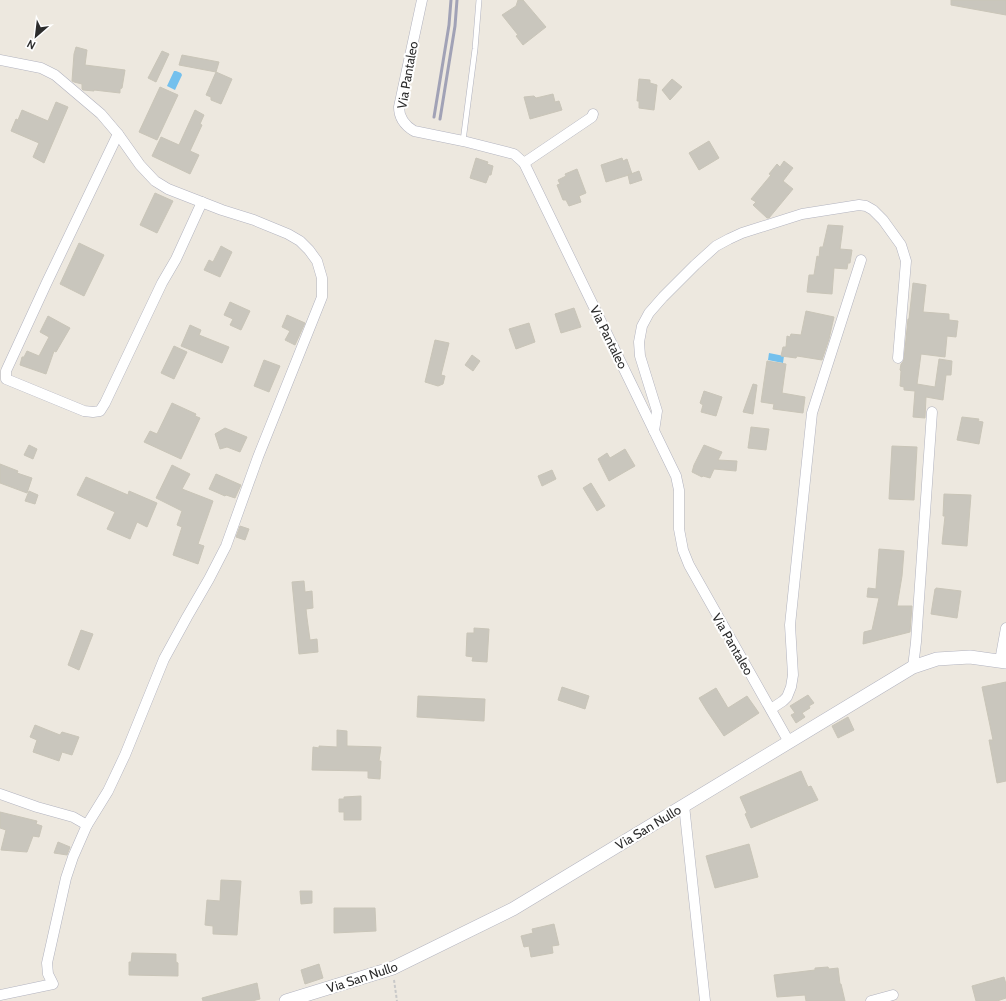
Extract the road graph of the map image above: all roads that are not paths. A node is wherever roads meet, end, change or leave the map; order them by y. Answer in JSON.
{"nodes":[{"id":1,"x":422,"y":0,"type":"edge"},
{"id":2,"x":479,"y":0,"type":"edge"},
{"id":3,"x":0,"y":60,"type":"edge"},
{"id":4,"x":593,"y":114,"type":"dead end"},
{"id":5,"x":118,"y":134,"type":"junction"},
{"id":6,"x":462,"y":141,"type":"junction"},
{"id":7,"x":524,"y":163,"type":"junction"},
{"id":8,"x":202,"y":202,"type":"junction"},
{"id":9,"x":861,"y":260,"type":"dead end"},
{"id":10,"x":898,"y":358,"type":"dead end"},
{"id":11,"x":932,"y":412,"type":"dead end"},
{"id":12,"x":654,"y":431,"type":"junction"},
{"id":13,"x":1006,"y":628,"type":"edge"},
{"id":14,"x":1003,"y":661,"type":"edge"},
{"id":15,"x":913,"y":667,"type":"junction"},
{"id":16,"x":771,"y":710,"type":"junction"},
{"id":17,"x":789,"y":742,"type":"junction"},
{"id":18,"x":0,"y":794,"type":"edge"},
{"id":19,"x":684,"y":805,"type":"junction"},
{"id":20,"x":87,"y":825,"type":"junction"},
{"id":21,"x":0,"y":995,"type":"edge"},
{"id":22,"x":893,"y":995,"type":"dead end"},
{"id":23,"x":286,"y":1001,"type":"edge"},
{"id":24,"x":705,"y":1001,"type":"edge"},
{"id":25,"x":871,"y":1001,"type":"edge"}],
"edges":[{"from":1,"to":6,"type":"street","name":"Via Pantaleo"},
{"from":2,"to":6,"type":"lane"},
{"from":3,"to":5,"type":"street"},
{"from":4,"to":7,"type":"street"},
{"from":5,"to":8,"type":"street"},
{"from":5,"to":8,"type":"street"},
{"from":6,"to":7,"type":"street","name":"Via Pantaleo"},
{"from":7,"to":12,"type":"street","name":"Via Pantaleo"},
{"from":8,"to":20,"type":"street"},
{"from":9,"to":16,"type":"street"},
{"from":10,"to":12,"type":"street"},
{"from":11,"to":15,"type":"street"},
{"from":12,"to":16,"type":"street","name":"Via Pantaleo"},
{"from":13,"to":14,"type":"street"},
{"from":14,"to":15,"type":"street","name":"Via San Nullo"},
{"from":15,"to":17,"type":"street","name":"Via San Nullo"},
{"from":16,"to":17,"type":"street","name":"Via Pantaleo"},
{"from":17,"to":19,"type":"street","name":"Via San Nullo"},
{"from":18,"to":20,"type":"street"},
{"from":19,"to":23,"type":"street","name":"Via San Nullo"},
{"from":19,"to":24,"type":"street"},
{"from":20,"to":21,"type":"street"},
{"from":22,"to":25,"type":"street"}]}
